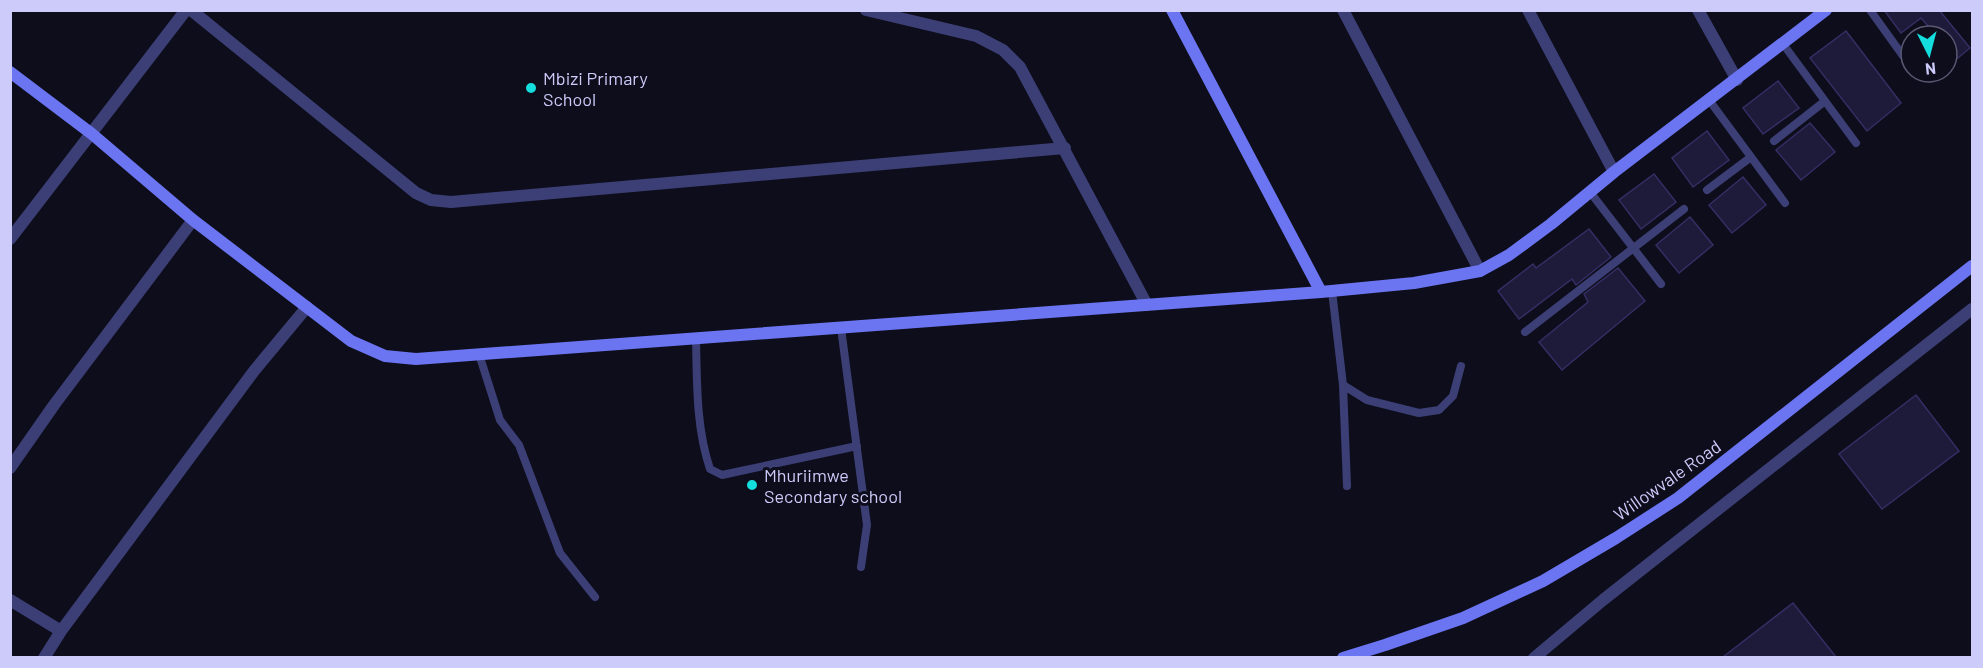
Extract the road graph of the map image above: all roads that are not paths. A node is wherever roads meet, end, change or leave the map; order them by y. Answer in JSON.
{"nodes":[{"id":1,"x":186,"y":10,"type":"edge"},
{"id":2,"x":191,"y":10,"type":"edge"},
{"id":3,"x":866,"y":10,"type":"edge"},
{"id":4,"x":1172,"y":10,"type":"edge"},
{"id":5,"x":1343,"y":10,"type":"edge"},
{"id":6,"x":1528,"y":10,"type":"edge"},
{"id":7,"x":1698,"y":10,"type":"edge"},
{"id":8,"x":1826,"y":10,"type":"edge"},
{"id":9,"x":1870,"y":10,"type":"edge"},
{"id":10,"x":1783,"y":44,"type":"junction"},
{"id":11,"x":1899,"y":50,"type":"edge"},
{"id":12,"x":10,"y":72,"type":"edge"},
{"id":13,"x":1737,"y":80,"type":"junction"},
{"id":14,"x":1709,"y":100,"type":"junction"},
{"id":15,"x":1825,"y":101,"type":"junction"},
{"id":16,"x":92,"y":134,"type":"junction"},
{"id":17,"x":1774,"y":141,"type":"dead end"},
{"id":18,"x":1856,"y":143,"type":"dead end"},
{"id":19,"x":1065,"y":148,"type":"junction"},
{"id":20,"x":1751,"y":157,"type":"junction"},
{"id":21,"x":1614,"y":172,"type":"junction"},
{"id":22,"x":1707,"y":190,"type":"dead end"},
{"id":23,"x":1590,"y":192,"type":"junction"},
{"id":24,"x":1785,"y":203,"type":"dead end"},
{"id":25,"x":1684,"y":209,"type":"dead end"},
{"id":26,"x":193,"y":220,"type":"junction"},
{"id":27,"x":10,"y":239,"type":"edge"},
{"id":28,"x":1632,"y":248,"type":"junction"},
{"id":29,"x":1972,"y":266,"type":"edge"},
{"id":30,"x":1480,"y":271,"type":"junction"},
{"id":31,"x":1661,"y":284,"type":"dead end"},
{"id":32,"x":1327,"y":291,"type":"junction"},
{"id":33,"x":1147,"y":305,"type":"junction"},
{"id":34,"x":307,"y":307,"type":"junction"},
{"id":35,"x":1972,"y":309,"type":"edge"},
{"id":36,"x":841,"y":328,"type":"junction"},
{"id":37,"x":1526,"y":332,"type":"dead end"},
{"id":38,"x":696,"y":338,"type":"junction"},
{"id":39,"x":479,"y":354,"type":"junction"},
{"id":40,"x":1461,"y":366,"type":"dead end"},
{"id":41,"x":1342,"y":385,"type":"junction"},
{"id":42,"x":857,"y":446,"type":"junction"},
{"id":43,"x":10,"y":468,"type":"edge"},
{"id":44,"x":1347,"y":486,"type":"dead end"},
{"id":45,"x":861,"y":567,"type":"dead end"},
{"id":46,"x":595,"y":597,"type":"dead end"},
{"id":47,"x":10,"y":600,"type":"edge"},
{"id":48,"x":61,"y":632,"type":"junction"},
{"id":49,"x":44,"y":657,"type":"edge"},
{"id":50,"x":1343,"y":657,"type":"edge"},
{"id":51,"x":1534,"y":657,"type":"edge"}],
"edges":[{"from":1,"to":16,"type":"street"},
{"from":2,"to":19,"type":"street"},
{"from":3,"to":19,"type":"street"},
{"from":4,"to":32,"type":"street"},
{"from":5,"to":30,"type":"street"},
{"from":6,"to":21,"type":"street"},
{"from":7,"to":13,"type":"street"},
{"from":8,"to":10,"type":"street"},
{"from":9,"to":11,"type":"lane"},
{"from":10,"to":13,"type":"street"},
{"from":10,"to":15,"type":"lane"},
{"from":12,"to":16,"type":"street"},
{"from":13,"to":14,"type":"street"},
{"from":14,"to":20,"type":"lane"},
{"from":14,"to":21,"type":"street"},
{"from":15,"to":17,"type":"lane"},
{"from":15,"to":18,"type":"lane"},
{"from":16,"to":26,"type":"street"},
{"from":16,"to":27,"type":"street"},
{"from":19,"to":33,"type":"street"},
{"from":20,"to":22,"type":"lane"},
{"from":20,"to":24,"type":"lane"},
{"from":21,"to":23,"type":"street"},
{"from":23,"to":28,"type":"lane"},
{"from":23,"to":30,"type":"street"},
{"from":25,"to":28,"type":"lane"},
{"from":26,"to":34,"type":"street"},
{"from":26,"to":43,"type":"street"},
{"from":28,"to":31,"type":"lane"},
{"from":28,"to":37,"type":"lane"},
{"from":29,"to":50,"type":"street","name":"Willowvale Road"},
{"from":30,"to":32,"type":"street"},
{"from":32,"to":33,"type":"street"},
{"from":32,"to":41,"type":"lane"},
{"from":33,"to":36,"type":"street"},
{"from":34,"to":39,"type":"street"},
{"from":34,"to":48,"type":"street"},
{"from":35,"to":51,"type":"street"},
{"from":36,"to":38,"type":"street"},
{"from":36,"to":42,"type":"lane"},
{"from":38,"to":39,"type":"street"},
{"from":38,"to":42,"type":"lane"},
{"from":39,"to":46,"type":"lane"},
{"from":40,"to":41,"type":"lane"},
{"from":41,"to":44,"type":"lane"},
{"from":42,"to":45,"type":"lane"},
{"from":47,"to":48,"type":"street"},
{"from":48,"to":49,"type":"street"}]}
